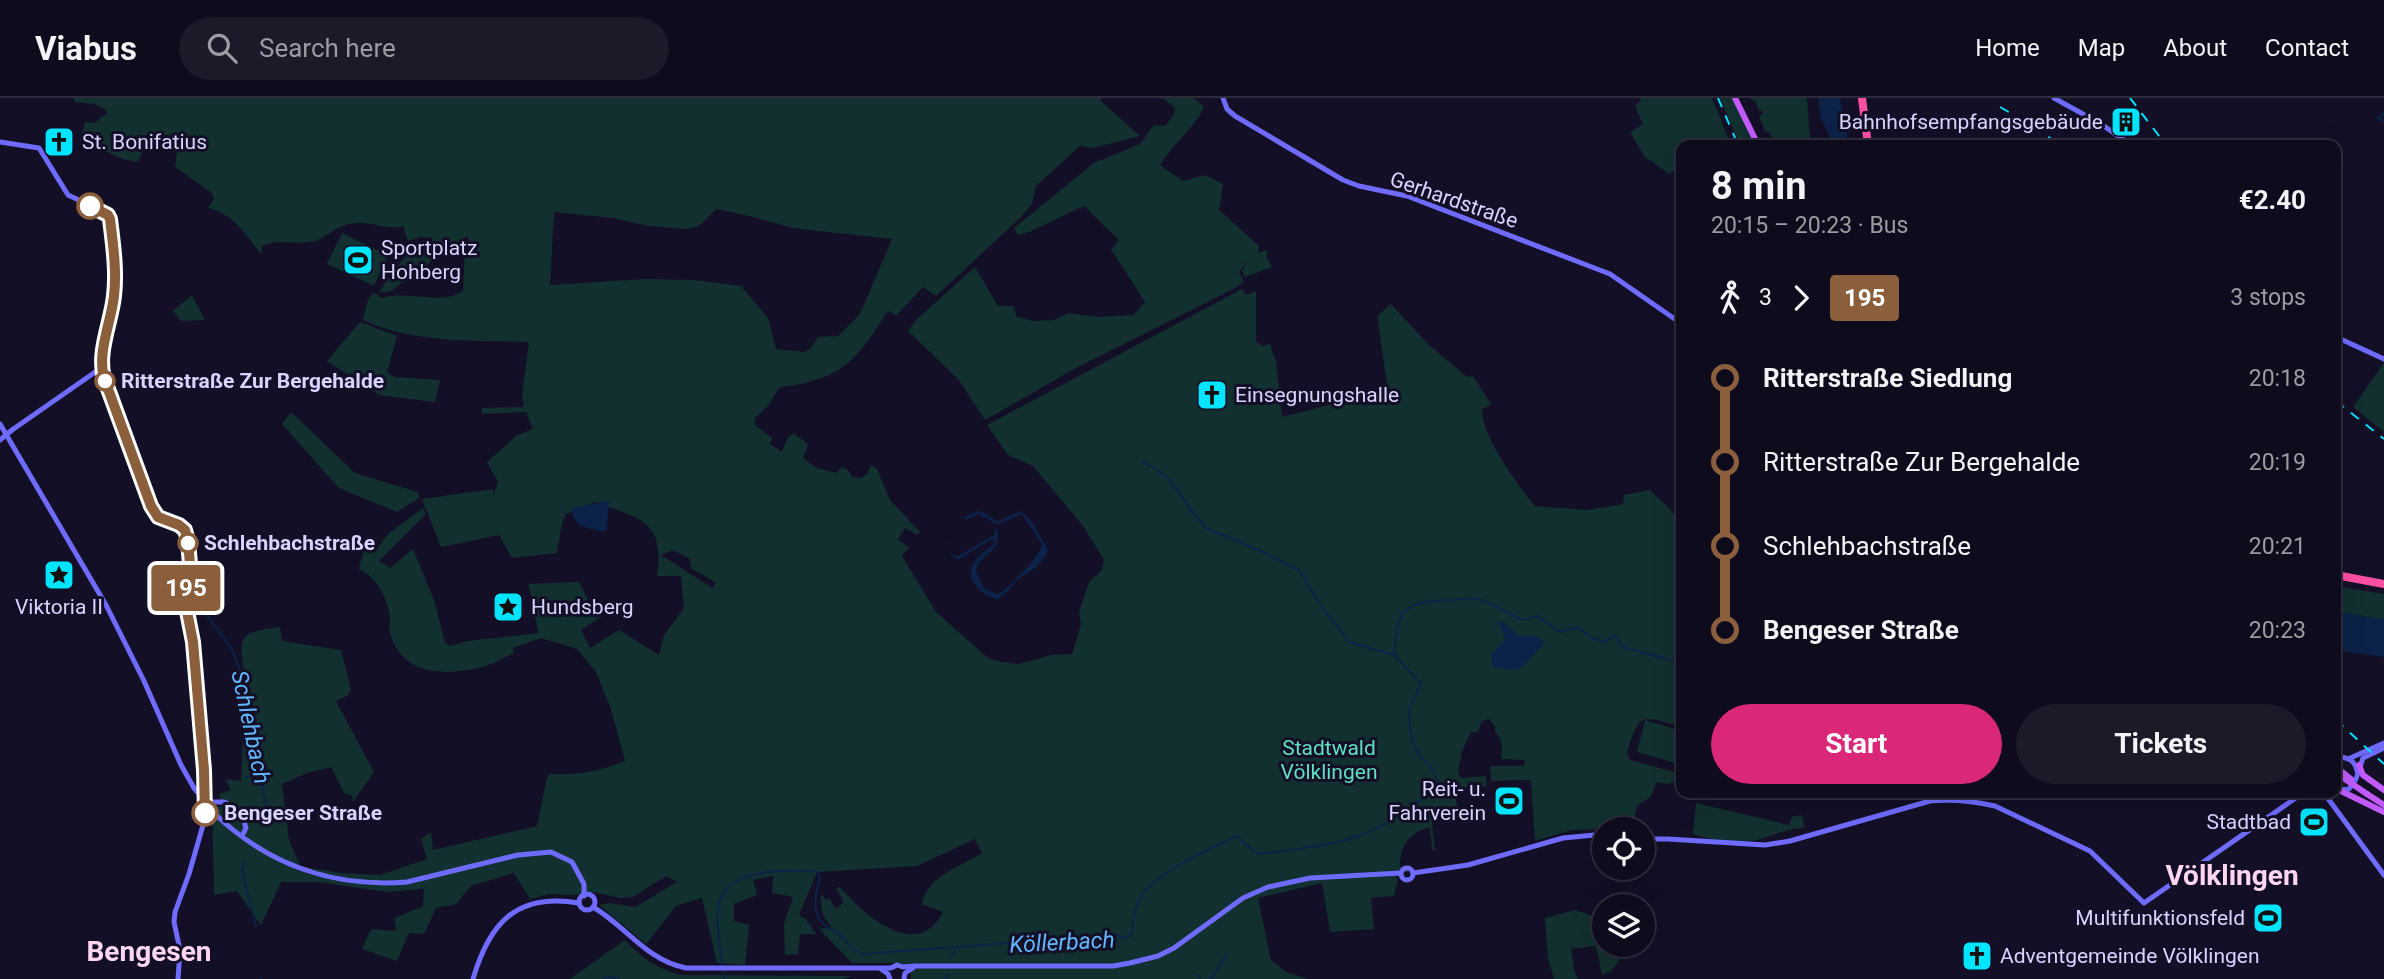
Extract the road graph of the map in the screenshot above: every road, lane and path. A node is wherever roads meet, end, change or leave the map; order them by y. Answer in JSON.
{"nodes":[{"id":1,"x":1223,"y":98,"type":"edge"},
{"id":2,"x":1735,"y":98,"type":"edge"},
{"id":3,"x":1864,"y":98,"type":"edge"},
{"id":4,"x":2054,"y":98,"type":"edge"},
{"id":5,"x":1756,"y":140,"type":"edge"},
{"id":6,"x":1870,"y":140,"type":"edge"},
{"id":7,"x":2124,"y":140,"type":"edge"},
{"id":8,"x":0,"y":142,"type":"edge"},
{"id":9,"x":1676,"y":320,"type":"edge"},
{"id":10,"x":2341,"y":339,"type":"edge"},
{"id":11,"x":2384,"y":359,"type":"edge"},
{"id":12,"x":101,"y":368,"type":"junction"},
{"id":13,"x":0,"y":424,"type":"edge"},
{"id":14,"x":0,"y":440,"type":"edge"},
{"id":15,"x":2341,"y":578,"type":"edge"},
{"id":16,"x":2341,"y":578,"type":"edge"},
{"id":17,"x":2383,"y":586,"type":"edge"},
{"id":18,"x":2384,"y":746,"type":"edge"},
{"id":19,"x":2341,"y":757,"type":"edge"},
{"id":20,"x":2341,"y":758,"type":"edge"},
{"id":21,"x":2359,"y":765,"type":"junction"},
{"id":22,"x":2341,"y":771,"type":"edge"},
{"id":23,"x":2341,"y":776,"type":"edge"},
{"id":24,"x":2357,"y":776,"type":"junction"},
{"id":25,"x":2341,"y":790,"type":"edge"},
{"id":26,"x":2384,"y":790,"type":"edge"},
{"id":27,"x":2341,"y":792,"type":"edge"},
{"id":28,"x":2368,"y":793,"type":"junction"},
{"id":29,"x":2296,"y":798,"type":"edge"},
{"id":30,"x":2328,"y":798,"type":"edge"},
{"id":31,"x":2331,"y":798,"type":"edge"},
{"id":32,"x":205,"y":802,"type":"junction"},
{"id":33,"x":2333,"y":803,"type":"junction"},
{"id":34,"x":2384,"y":803,"type":"edge"},
{"id":35,"x":2384,"y":812,"type":"edge"},
{"id":36,"x":1592,"y":834,"type":"edge"},
{"id":37,"x":242,"y":836,"type":"junction"},
{"id":38,"x":1655,"y":838,"type":"edge"},
{"id":39,"x":2384,"y":875,"type":"edge"},
{"id":40,"x":584,"y":896,"type":"junction"},
{"id":41,"x":579,"y":902,"type":"junction"},
{"id":42,"x":593,"y":907,"type":"junction"},
{"id":43,"x":890,"y":973,"type":"edge"},
{"id":44,"x":904,"y":973,"type":"edge"},
{"id":45,"x":178,"y":979,"type":"edge"},
{"id":46,"x":472,"y":979,"type":"edge"}],
"edges":[{"from":1,"to":9,"type":"street","name":"Gerhardstraße"},
{"from":2,"to":5,"type":"main road"},
{"from":3,"to":6,"type":"highway"},
{"from":4,"to":7,"type":"street"},
{"from":8,"to":12,"type":"street"},
{"from":10,"to":11,"type":"street"},
{"from":12,"to":14,"type":"street","bridge":true},
{"from":12,"to":32,"type":"street"},
{"from":13,"to":37,"type":"street","bridge":true},
{"from":15,"to":17,"type":"highway"},
{"from":16,"to":17,"type":"highway"},
{"from":18,"to":19,"type":"street"},
{"from":18,"to":21,"type":"street"},
{"from":20,"to":24,"type":"street"},
{"from":21,"to":24,"type":"street"},
{"from":21,"to":26,"type":"main road"},
{"from":22,"to":28,"type":"main road","bridge":true},
{"from":23,"to":28,"type":"main road","bridge":true},
{"from":24,"to":25,"type":"street"},
{"from":27,"to":35,"type":"main road"},
{"from":28,"to":34,"type":"main road"},
{"from":29,"to":38,"type":"street"},
{"from":30,"to":33,"type":"street"},
{"from":31,"to":33,"type":"street"},
{"from":32,"to":37,"type":"street"},
{"from":32,"to":45,"type":"street"},
{"from":33,"to":39,"type":"street"},
{"from":36,"to":44,"type":"street"},
{"from":37,"to":40,"type":"street"},
{"from":40,"to":41,"type":"street"},
{"from":40,"to":42,"type":"street"},
{"from":41,"to":42,"type":"street"},
{"from":41,"to":46,"type":"street"},
{"from":42,"to":43,"type":"street"},
{"from":43,"to":44,"type":"street"}]}
